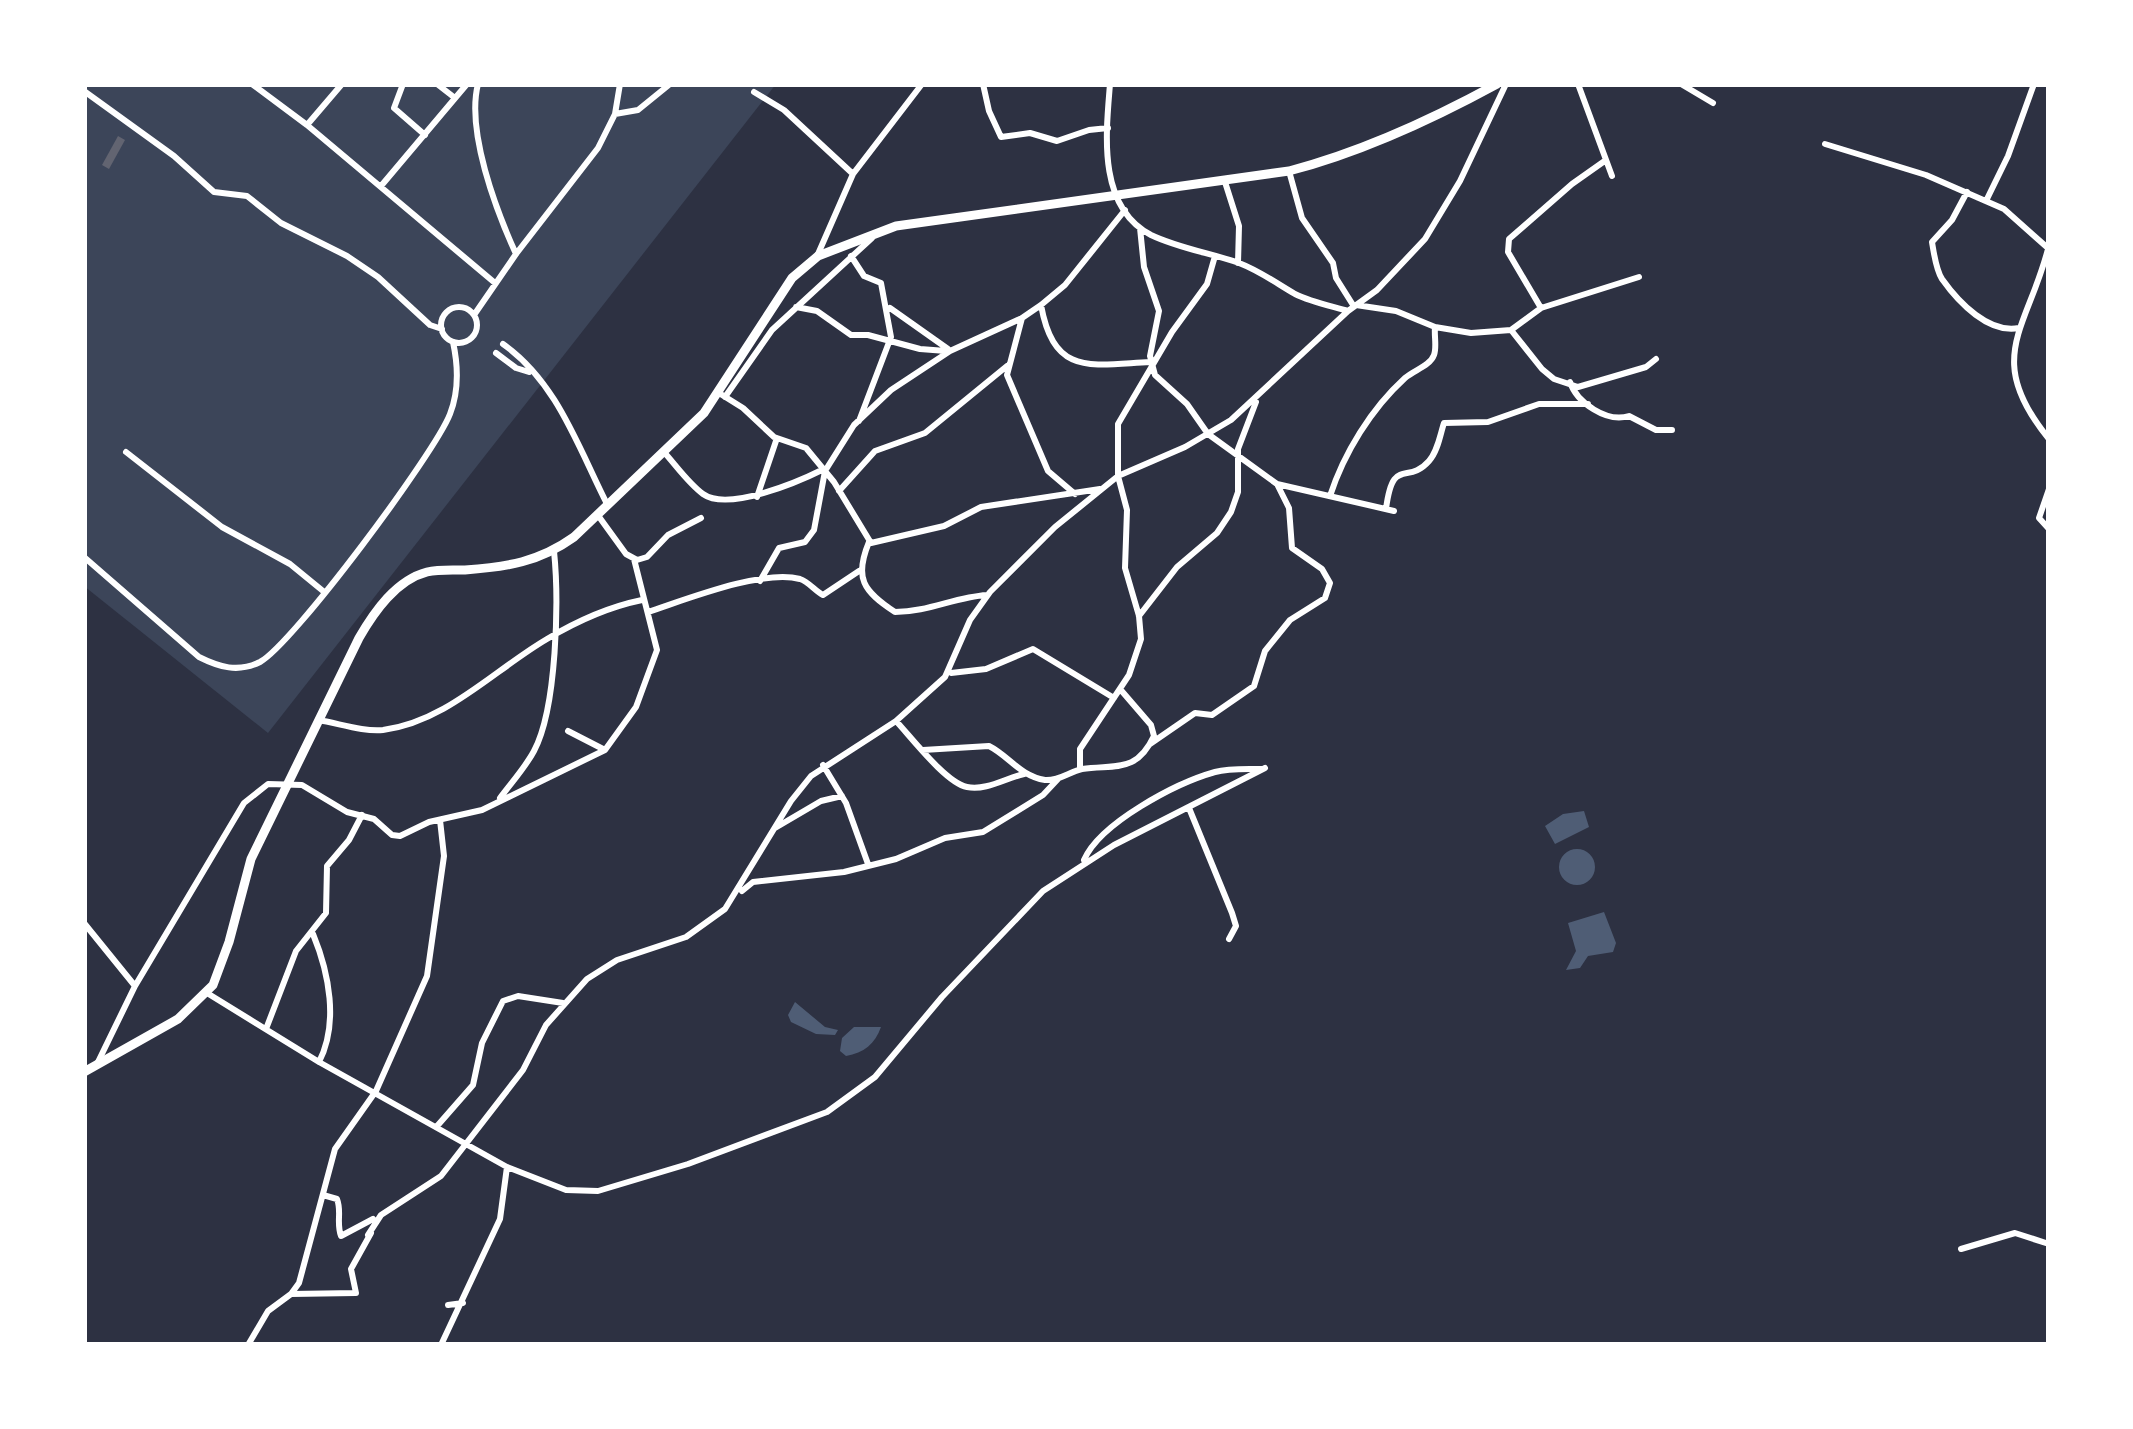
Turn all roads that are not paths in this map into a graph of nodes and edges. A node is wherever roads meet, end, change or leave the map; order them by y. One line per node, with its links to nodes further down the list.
1 (252, 84): 23 (street)
2 (342, 84): 23 (street)
3 (403, 84): 25 (street)
4 (437, 84): 20 (street)
5 (467, 84): 20 (street)
6 (478, 84): 40 (street)
7 (620, 84): 22 (street)
8 (670, 84): 22 (street)
9 (922, 84): 29 (street)
10 (983, 84): 24 (street)
11 (1110, 84): 24 (street)
12 (1497, 84): 28 (main road)
13 (1507, 84): 50 (street)
14 (1578, 84): 27 (street)
15 (1681, 84): 21 (street)
16 (2020, 84): 17 (street)
17 (2031, 87): 35 (street)
18 (84, 92): 56 (street)
19 (754, 92): 29 (street)
20 (454, 98): 25 (street)
21 (1713, 103)
22 (615, 114): 40 (street)
23 (308, 125): 32 (street)
24 (1108, 128): 34 (street)
25 (425, 134): 32 (street)
26 (1825, 144): 33 (street)
27 (1606, 160): 30 (street); 51 (street)
28 (1289, 171): 31 (main road); 50 (street)
29 (853, 174): 41 (street)
30 (1612, 176)
31 (1225, 182): 34 (main road); 44 (street)
32 (381, 186): 46 (street)
33 (1967, 192): 35 (street); 55 (street)
34 (1114, 195): 36 (street); 38 (main road)
35 (1986, 201): 39 (street)
36 (1125, 210): 37 (street); 48 (street)
37 (1140, 228): 43 (street); 65 (street)
38 (879, 231): 41 (main road); 42 (street)
39 (2049, 249): 55 (street)
40 (516, 254): 46 (street)
41 (818, 256): 69 (main road)
42 (850, 256): 47 (street); 49 (street)
43 (1215, 256): 44 (street); 65 (street)
44 (1238, 262): 50 (street)
45 (1640, 278): 51 (street)
46 (495, 283): 52 (street)
47 (887, 305): 59 (street); 62 (street)
48 (1041, 305): 53 (street); 65 (street)
49 (794, 307): 59 (street); 69 (street)
50 (1350, 308): 54 (street); 70 (street)
51 (1541, 308): 58 (street)
52 (475, 317): 56 (street); 57 (street); 60 (street)
53 (1022, 318): 62 (street); 66 (street)
54 (1435, 327): 58 (street); 87 (street)
55 (2018, 328): 76 (street)
56 (442, 329): 60 (street)
57 (485, 330)
58 (1511, 330): 68 (street)
59 (890, 341): 62 (street); 72 (street)
60 (453, 342): 99 (street)
61 (503, 344): 67 (street)
62 (950, 351): 72 (street)
63 (496, 353): 67 (street)
64 (1656, 359): 68 (street)
65 (1150, 364): 74 (street); 81 (street)
66 (1006, 366): 85 (street); 86 (street)
67 (530, 372): 89 (street)
68 (1570, 382): 71 (street)
69 (722, 395): 75 (street); 77 (main road)
70 (1257, 398): 74 (street); 79 (street)
71 (1588, 404): 73 (street); 87 (street)
72 (859, 421): 80 (street)
73 (1672, 430)
74 (1208, 434): 79 (street); 81 (street)
75 (777, 438): 80 (street); 88 (street)
76 (2049, 439)
77 (663, 451): 88 (street); 89 (main road)
78 (126, 452): 99 (street)
79 (1238, 456): 82 (street); 103 (street)
80 (825, 470): 85 (street); 88 (street); 98 (street)
81 (1118, 476): 83 (street); 103 (street)
82 (1277, 484): 87 (street); 111 (street)
83 (1101, 489): 86 (street); 100 (street)
84 (2049, 489): 92 (street)
85 (839, 491): 93 (street)
86 (1075, 494): 93 (street)
87 (1330, 496)
88 (758, 497)
89 (607, 504): 90 (main road)
90 (597, 514): 94 (main road); 96 (street)
91 (701, 518): 96 (street)
92 (2049, 529)
93 (869, 542): 97 (street)
94 (554, 551): 104 (street); 108 (main road)
95 (84, 557): 99 (street)
96 (634, 559): 101 (street)
97 (859, 571): 98 (street); 100 (street)
98 (760, 581): 102 (street)
99 (323, 591)
100 (987, 596): 105 (street)
101 (642, 600): 102 (street); 104 (street)
102 (648, 612): 112 (street)
103 (1139, 616): 106 (street)
104 (554, 634): 108 (street); 120 (street)
105 (945, 677): 107 (street); 109 (street)
106 (1120, 689): 107 (street); 111 (street)
107 (1114, 698): 115 (street)
108 (318, 720): 118 (main road)
109 (896, 721): 113 (street); 114 (street)
110 (568, 730): 112 (street)
111 (1150, 744): 115 (street)
112 (605, 750): 120 (street)
113 (923, 750): 116 (street); 116 (street)
114 (823, 765): 119 (street); 124 (street)
115 (1080, 770): 117 (street)
116 (1028, 774): 117 (street)
117 (1058, 779): 125 (street)
118 (287, 782): 122 (street); 131 (street); 132 (main road)
119 (842, 796): 124 (street); 125 (street)
120 (498, 802): 123 (street)
121 (1189, 808): 126 (street); 126 (street); 130 (street)
122 (362, 815): 123 (street); 129 (street)
123 (440, 820): 138 (street)
124 (775, 828): 127 (street)
125 (868, 864): 127 (street)
126 (1082, 864): 141 (street)
127 (735, 898): 133 (street)
128 (84, 923): 131 (street)
129 (313, 934): 134 (street); 136 (street)
130 (1229, 939)
131 (135, 986): 135 (street)
132 (207, 993): 134 (street); 135 (main road)
133 (563, 1003): 139 (street); 140 (street)
134 (266, 1030): 136 (street)
135 (98, 1062): 137 (main road)
136 (319, 1062): 138 (street)
137 (84, 1072)
138 (376, 1091): 139 (street); 142 (street)
139 (437, 1126): 140 (street)
140 (466, 1142): 141 (street); 143 (street)
141 (507, 1167): 148 (street)
142 (322, 1194): 143 (street); 147 (street)
143 (381, 1214): 144 (street); 147 (street)
144 (368, 1235)
145 (2049, 1244): 146 (street)
146 (1961, 1249)
147 (291, 1294): 150 (street)
148 (463, 1303): 149 (street); 151 (street)
149 (448, 1305)
150 (248, 1345)
151 (441, 1345)

